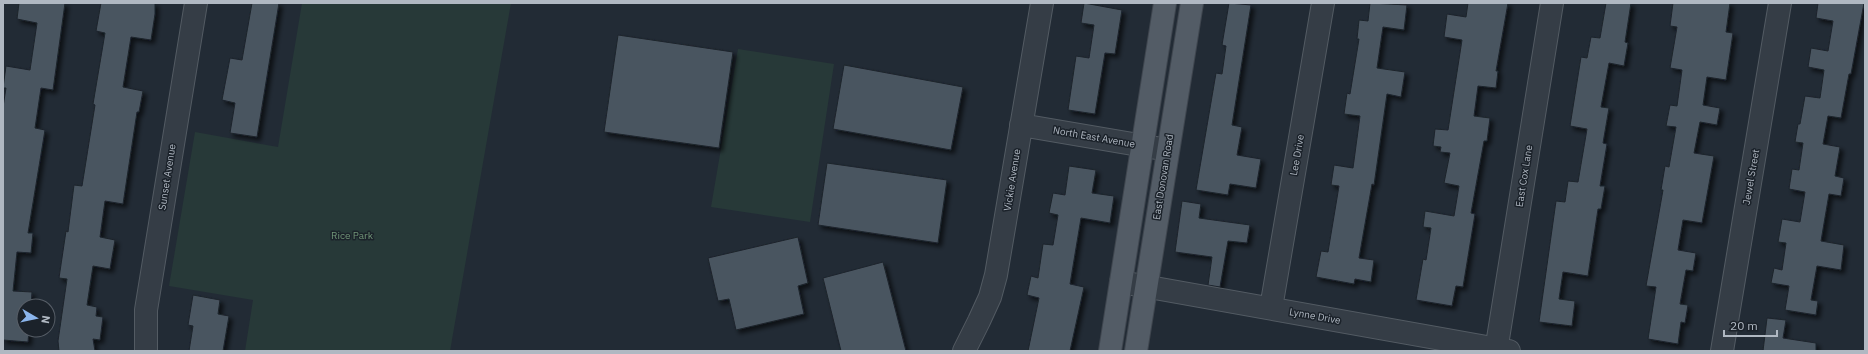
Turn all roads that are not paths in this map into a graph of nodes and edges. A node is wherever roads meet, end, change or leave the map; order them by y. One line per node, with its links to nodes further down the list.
1 (196, 3): 15 (street, Sunset Avenue)
2 (1042, 3): 8 (street, Vickie Avenue)
3 (1165, 3): 9 (main road)
4 (1192, 3): 10 (main road, East Donovan Road)
5 (1323, 3): 13 (street, Lee Drive)
6 (1552, 3): 14 (street, East Cox Lane)
7 (1780, 3): 19 (street, Jewel Street)
8 (1021, 125): 9 (street, North East Avenue); 16 (street, Vickie Avenue)
9 (1142, 145): 10 (street, North East Avenue); 11 (main road)
10 (1168, 150): 12 (main road, East Donovan Road)
11 (1121, 282): 12 (street, Lynne Drive); 17 (main road)
12 (1146, 286): 13 (street, Lynne Drive); 18 (main road, East Donovan Road)
13 (1271, 308): 14 (street, Lynne Drive)
14 (1499, 350)
15 (146, 351)
16 (964, 351)
17 (1110, 351)
18 (1136, 351)
19 (1722, 351)

